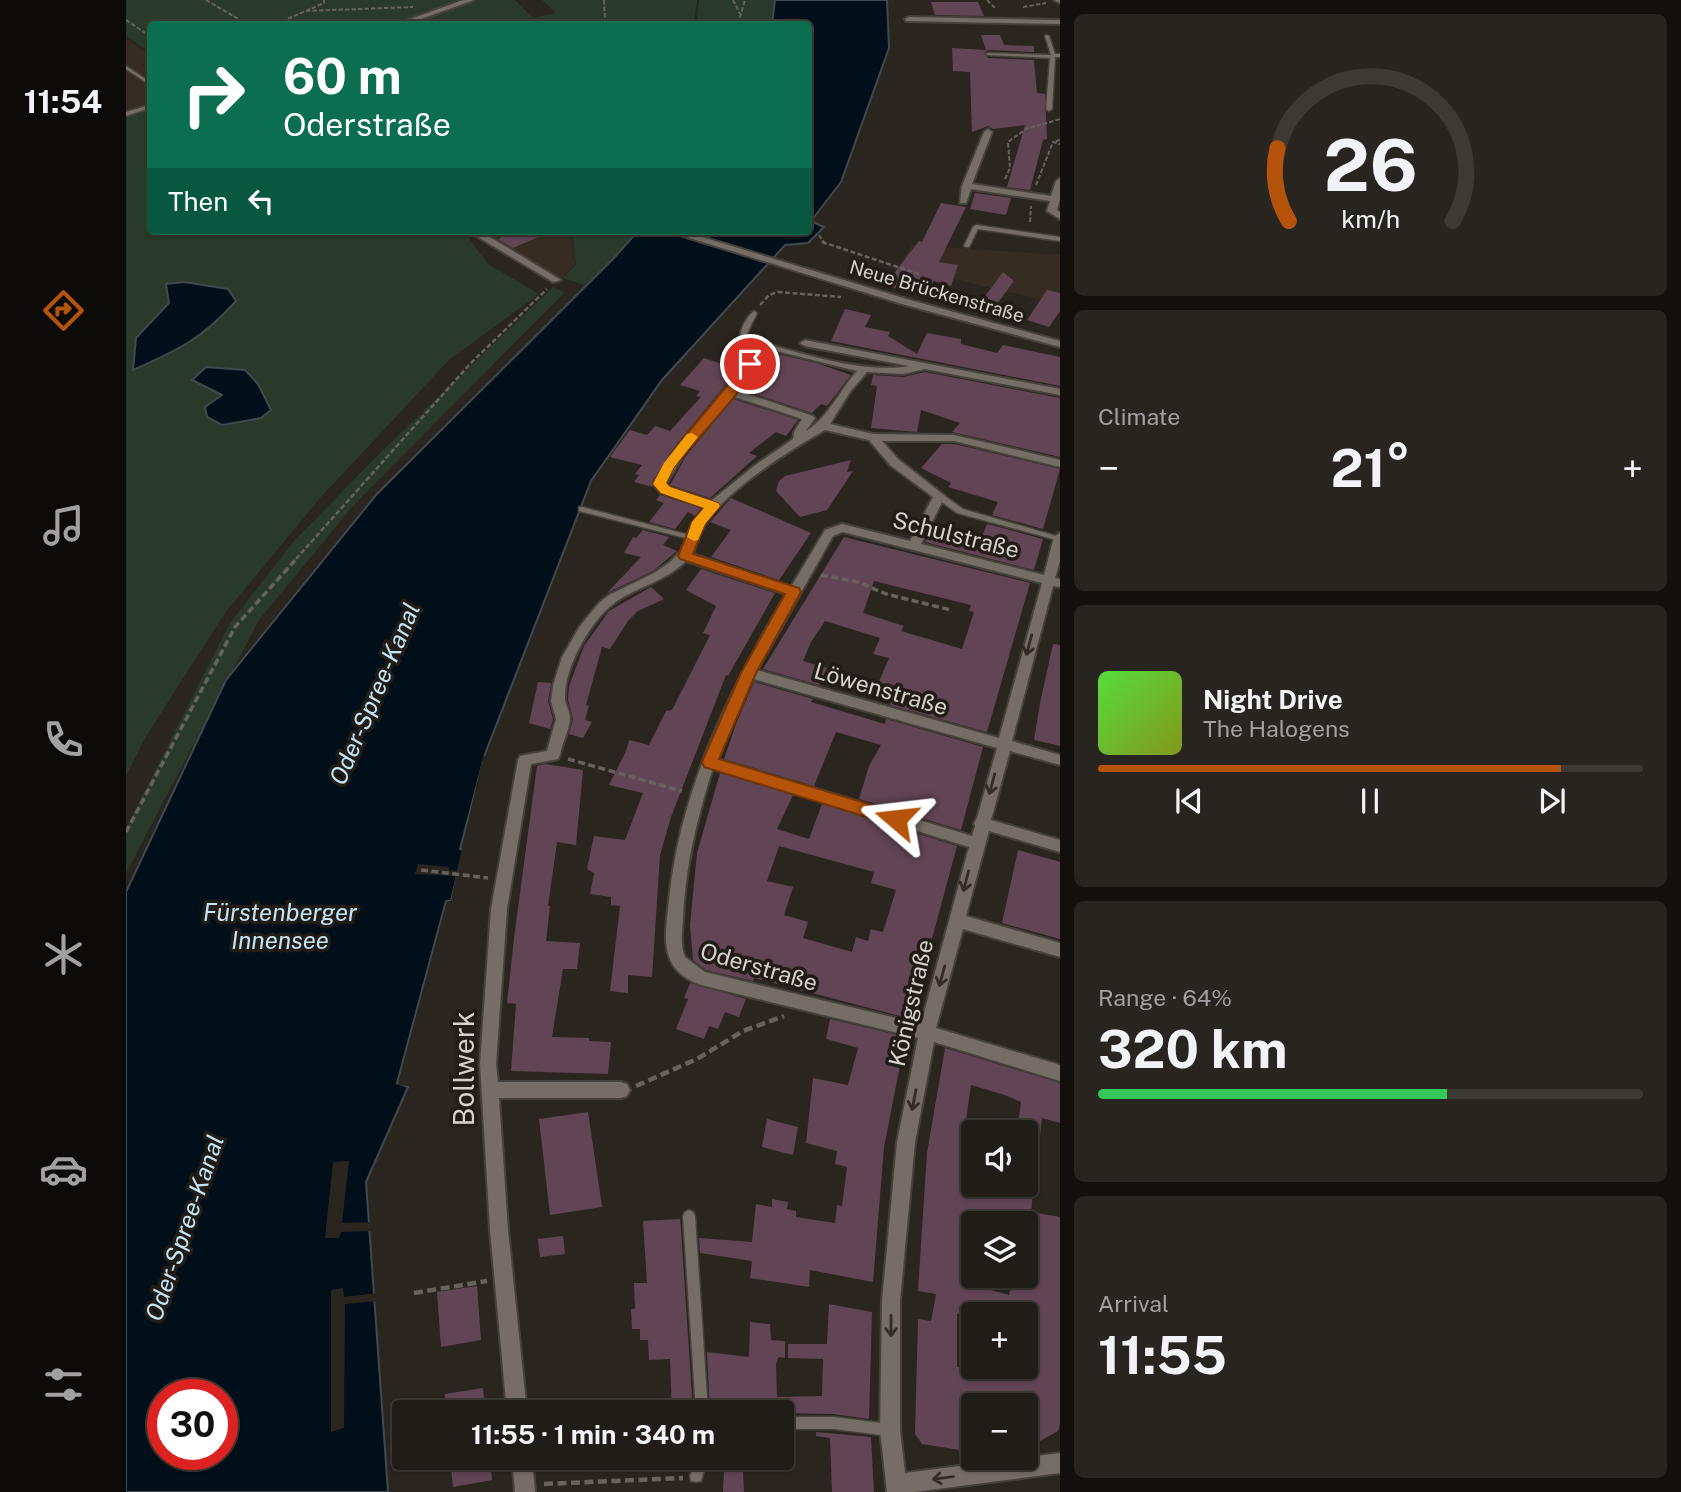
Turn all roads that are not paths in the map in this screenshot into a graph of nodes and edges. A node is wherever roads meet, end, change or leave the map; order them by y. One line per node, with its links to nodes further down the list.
1 (470, 0): 3 (street)
2 (909, 19): 4 (street)
3 (410, 21)
4 (1060, 22)
5 (1047, 36): 7 (lane)
6 (988, 54): 7 (lane)
7 (1053, 56): 8 (lane); 12 (lane)
8 (1060, 56)
9 (126, 67): 10 (lane)
10 (147, 82)
11 (147, 108): 13 (lane)
12 (1049, 109)
13 (126, 114)
14 (988, 131): 16 (street)
15 (1060, 181): 17 (street)
16 (967, 186): 17 (street); 18 (street)
17 (1054, 199): 19 (street)
18 (962, 201)
19 (1060, 216)
20 (480, 235): 24 (street)
21 (685, 235): 28 (street, Neue Brückenstraße)
22 (1060, 239): 23 (lane)
23 (967, 246)
24 (555, 281)
25 (754, 313): 26 (lane)
26 (742, 340): 30 (street); 31 (street)
27 (805, 343): 29 (street)
28 (1060, 344)
29 (922, 367): 30 (street); 32 (street)
30 (866, 368): 33 (street)
31 (731, 392): 35 (street); 38 (street)
32 (1060, 392)
33 (823, 426): 34 (street); 35 (street)
34 (873, 437): 36 (street); 37 (street)
35 (799, 440): 38 (street)
36 (1060, 464)
37 (939, 496): 42 (lane); 43 (street)
38 (713, 506): 41 (street)
39 (582, 509): 41 (lane)
40 (842, 528): 43 (street, Schulstraße); 46 (street, Oderstraße)
41 (693, 538): 44 (street)
42 (1059, 538): 45 (street, Königstraße)
43 (914, 545): 45 (street, Schulstraße)
44 (685, 556): 46 (street); 58 (street, Bollwerk)
45 (1054, 581): 48 (street, Königstraße, one-way to 48)
46 (793, 592): 47 (street, Oderstraße)
47 (749, 673): 48 (street, Löwenstraße); 50 (street, Oderstraße)
48 (1002, 745): 49 (street, Löwenstraße); 51 (street, Königstraße, one-way to 51)
49 (1060, 760)
50 (710, 762): 52 (street); 56 (street, Oderstraße)
51 (981, 823): 52 (street, Königstraße); 53 (street)
52 (976, 843): 54 (street, Königstraße, one-way to 54)
53 (1060, 846)
54 (956, 920): 55 (street); 56 (street, Königstraße, one-way to 56)
55 (1060, 950)
56 (927, 1033): 57 (street, Oderstraße); 64 (street, Königstraße, one-way to 64)
57 (1060, 1073)
58 (488, 1090): 59 (street); 61 (street, Bollwerk)
59 (621, 1090)
60 (689, 1216): 62 (lane)
61 (516, 1400)
62 (701, 1400)
63 (794, 1423): 64 (lane)
64 (890, 1430): 69 (street, Königstraße)
65 (1060, 1463): 69 (street, one-way to 69)
66 (523, 1470): 70 (street)
67 (698, 1470): 68 (lane)
68 (696, 1476)
69 (896, 1488)
70 (525, 1492)

